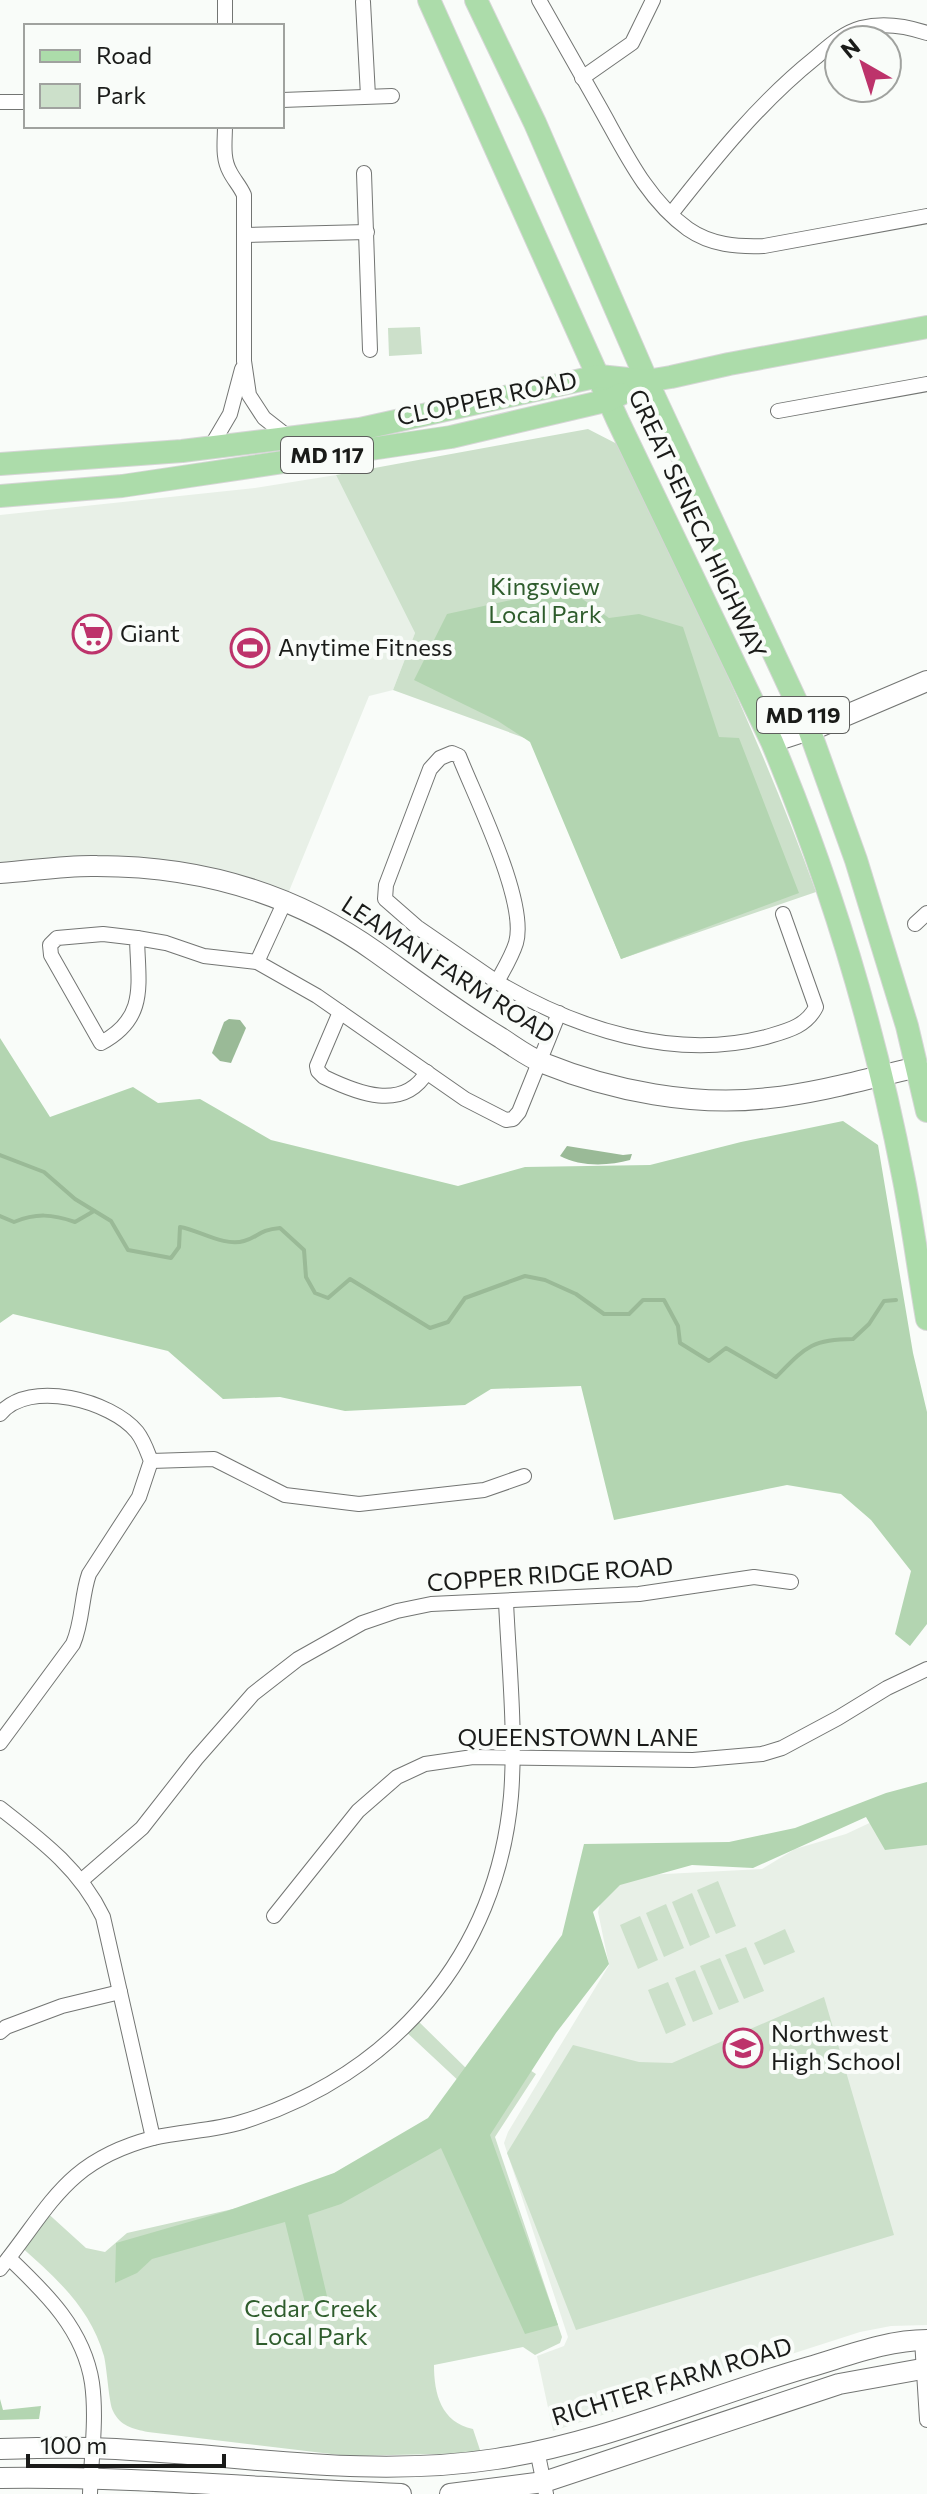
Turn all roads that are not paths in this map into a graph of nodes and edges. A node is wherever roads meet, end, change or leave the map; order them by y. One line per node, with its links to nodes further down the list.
1 (225, 0): 7 (street)
2 (429, 0): 24 (main road, GREAT SENECA HIGHWAY / MD 119)
3 (476, 0): 25 (main road, GREAT SENECA HIGHWAY / MD 119)
4 (539, 0): 9 (street)
5 (653, 0): 9 (street)
6 (363, 2): 10 (street)
7 (225, 24)
8 (927, 33): 17 (street)
9 (582, 78): 17 (street)
10 (368, 96): 11 (street); 12 (street)
11 (392, 96)
12 (284, 100)
13 (0, 102): 14 (street)
14 (24, 102)
15 (225, 128): 20 (street)
16 (364, 173): 19 (street)
17 (671, 214): 18 (street)
18 (927, 216)
19 (367, 232): 20 (street); 22 (street)
20 (244, 235): 23 (street)
21 (927, 327): 25 (main road, CLOPPER ROAD / MD 117)
22 (370, 350)
23 (244, 361): 29 (street); 30 (street)
24 (599, 376): 25 (main road, CLOPPER ROAD / MD 117); 27 (main road, GREAT SENECA HIGHWAY / MD 119); 29 (main road, CLOPPER ROAD / MD 117)
25 (647, 381): 27 (main road, CLOPPER ROAD / MD 117); 34 (main road, GREAT SENECA HIGHWAY / MD 119)
26 (927, 384): 28 (street)
27 (609, 400): 32 (main road, CLOPPER ROAD / MD 117); 35 (main road, GREAT SENECA HIGHWAY / MD 119)
28 (778, 411)
29 (287, 436): 30 (main road, CLOPPER ROAD / MD 117)
30 (210, 448): 31 (main road, CLOPPER ROAD / MD 117)
31 (0, 464)
32 (0, 496)
33 (927, 681): 34 (main road)
34 (809, 729): 35 (main road); 47 (main road, GREAT SENECA HIGHWAY / MD 119)
35 (772, 742): 49 (main road, GREAT SENECA HIGHWAY / MD 119)
36 (0, 873): 37 (main road, LEAMAN FARM ROAD)
37 (285, 901): 42 (street); 46 (main road, LEAMAN FARM ROAD)
38 (927, 913): 40 (street)
39 (783, 914): 45 (street)
40 (915, 924)
41 (137, 938): 41 (street); 42 (street)
42 (257, 962): 44 (street)
43 (497, 982): 43 (street); 45 (street)
44 (340, 1012): 48 (street); 48 (street)
45 (559, 1013): 46 (street)
46 (540, 1062): 48 (street); 49 (main road, LEAMAN FARM ROAD)
47 (918, 1067): 49 (main road, LEAMAN FARM ROAD); 50 (main road, GREAT SENECA HIGHWAY / MD 119)
48 (427, 1072)
49 (880, 1075): 51 (main road, GREAT SENECA HIGHWAY / MD 119)
50 (927, 1111)
51 (927, 1319)
52 (0, 1414): 53 (street)
53 (151, 1461): 54 (street); 58 (street)
54 (524, 1476)
55 (791, 1582): 56 (street, COPPER RIDGE ROAD)
56 (506, 1602): 59 (street); 61 (street, COPPER RIDGE ROAD)
57 (927, 1669): 59 (street, QUEENSTOWN LANE)
58 (0, 1743)
59 (512, 1757): 62 (street, QUEENSTOWN LANE); 65 (street)
60 (0, 1808): 61 (street)
61 (82, 1880): 63 (street)
62 (274, 1916)
63 (120, 1992): 64 (street); 65 (street)
64 (0, 2032)
65 (153, 2138): 66 (street)
66 (4, 2263): 70 (street)
67 (925, 2340): 68 (street); 72 (main road, RICHTER FARM ROAD)
68 (925, 2368): 69 (street); 75 (main road)
69 (927, 2420)
70 (91, 2448): 71 (main road, RICHTER FARM ROAD); 72 (main road, RICHTER FARM ROAD); 74 (street)
71 (0, 2449)
72 (537, 2450): 75 (street)
73 (0, 2478): 74 (main road)
74 (90, 2485): 76 (main road)
75 (545, 2488): 77 (main road)
76 (401, 2494)
77 (450, 2494)

